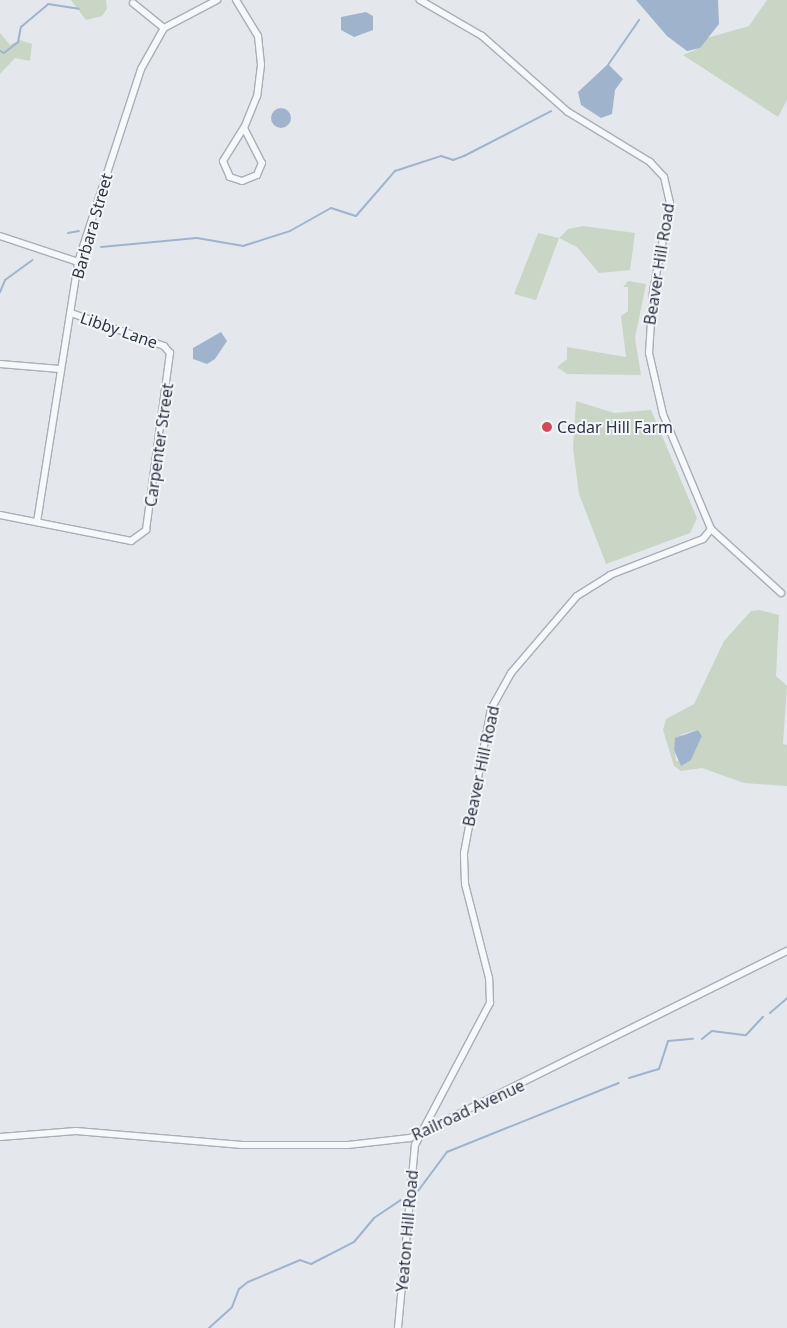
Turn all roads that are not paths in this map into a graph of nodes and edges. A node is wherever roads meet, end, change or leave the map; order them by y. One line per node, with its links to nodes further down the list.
1 (217, 0): 5 (street)
2 (236, 0): 6 (street)
3 (420, 0): 15 (street, Beaver Hill Road)
4 (133, 3): 5 (street)
5 (164, 28): 8 (street, Barbara Street)
6 (244, 128): 6 (street)
7 (0, 236): 8 (street)
8 (78, 262): 9 (street, Barbara Street)
9 (71, 313): 10 (street, Libby Lane); 12 (street, Barbara Street)
10 (167, 349): 14 (street, Carpenter Street)
11 (0, 364): 12 (street)
12 (60, 369): 14 (street, Barbara Street)
13 (0, 515): 14 (street)
14 (37, 522)
15 (711, 529): 16 (street); 18 (street, Beaver Hill Road)
16 (781, 593)
17 (787, 951): 18 (street, Railroad Avenue)
18 (419, 1135): 19 (street, Railroad Avenue); 20 (street, Yeaton Hill Road)
19 (0, 1138)
20 (398, 1328)

